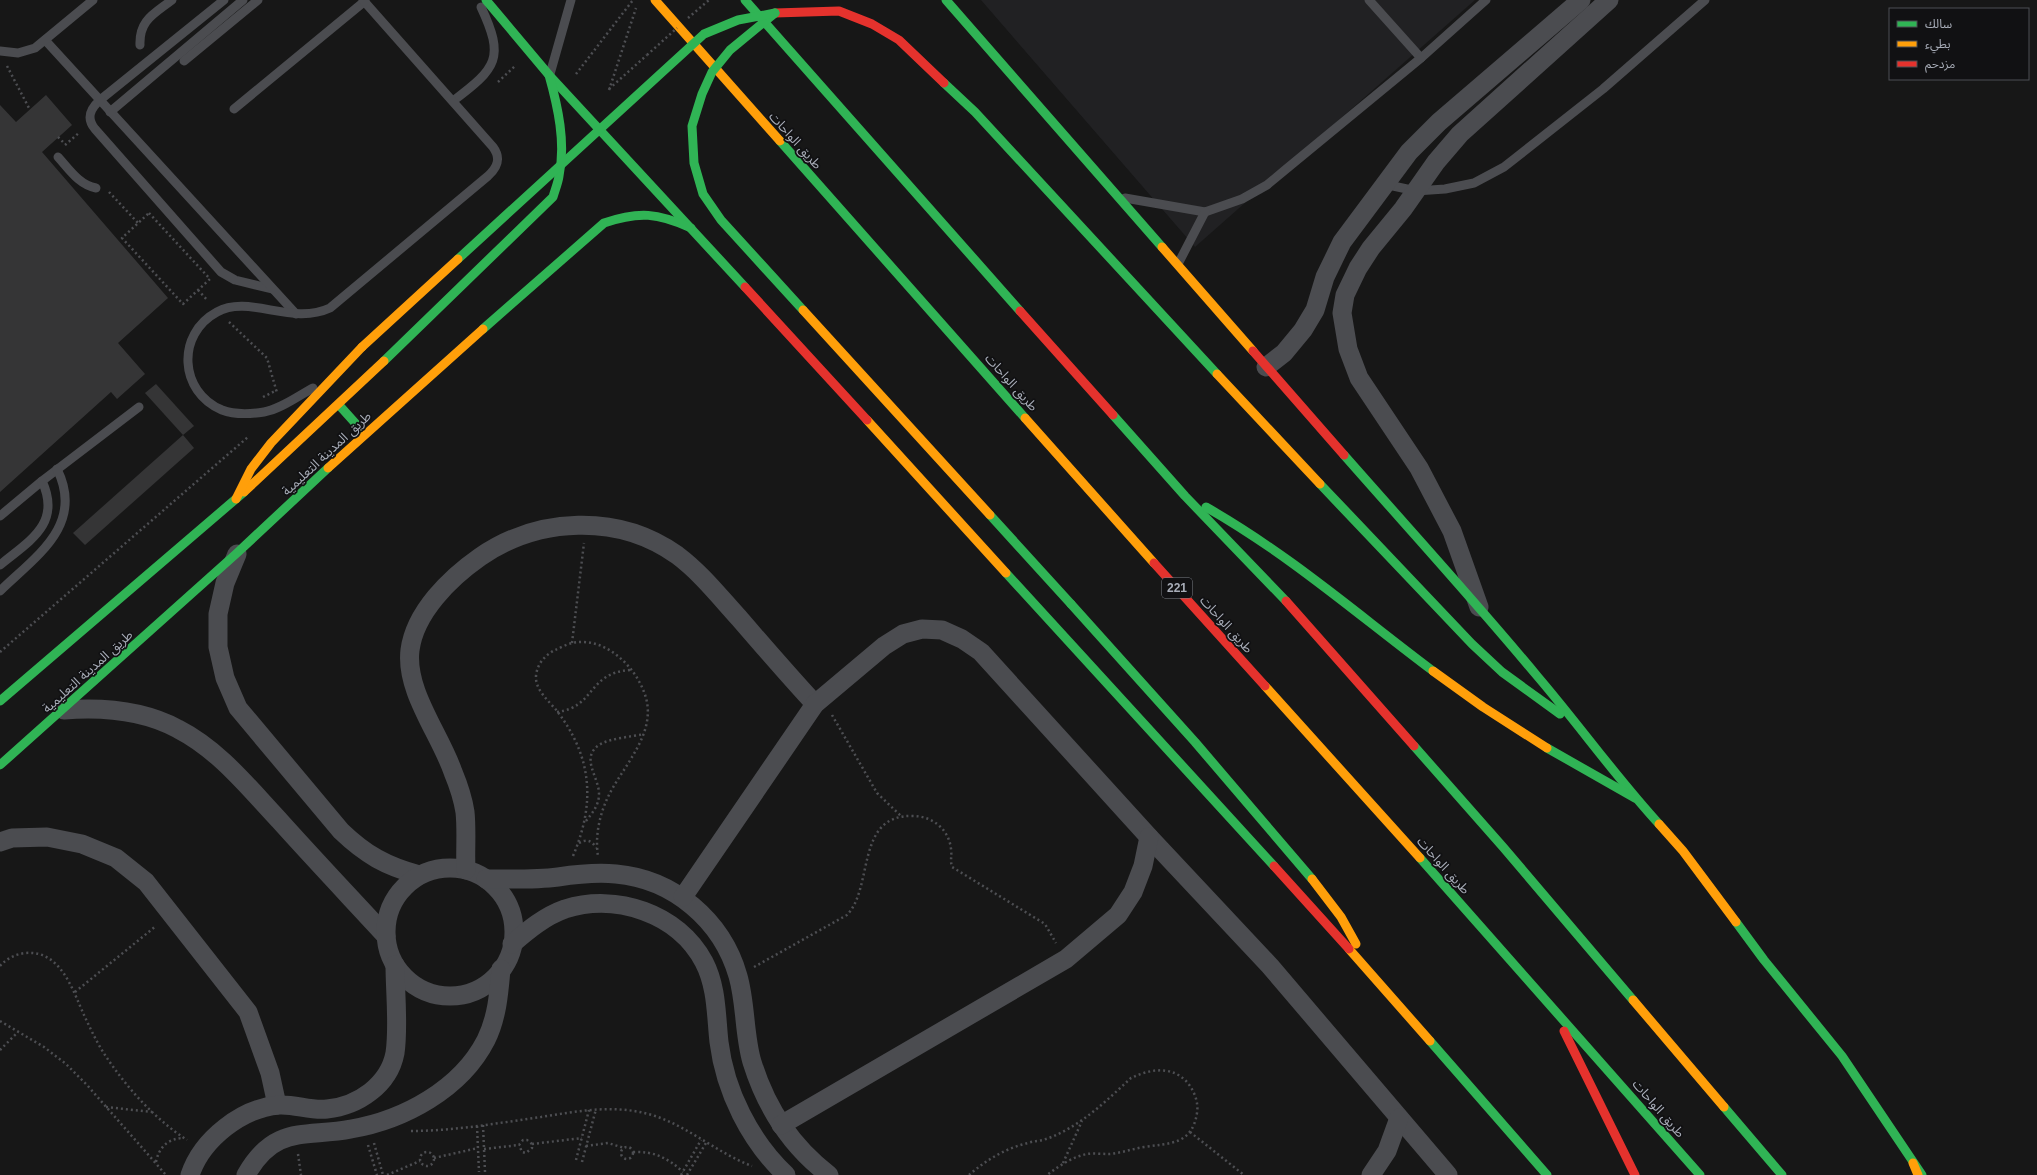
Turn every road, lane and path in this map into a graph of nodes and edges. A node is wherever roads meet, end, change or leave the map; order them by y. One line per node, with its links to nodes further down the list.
1 (93, 0): 23 (lane)
2 (172, 0): 24 (lane)
3 (224, 0): 32 (lane)
4 (243, 0): 36 (lane)
5 (258, 0): 28 (lane)
6 (478, 0): 33 (lane)
7 (486, 0): 30 (main road)
8 (571, 0): 30 (lane)
9 (633, 0): 31 (path)
10 (655, 0): 104 (main road, طريق الواحات / 221)
11 (745, 0): 62 (main road)
12 (946, 0): 43 (main road)
13 (1369, 0): 27 (lane)
14 (1486, 0): 27 (lane)
15 (1581, 0): 21 (street)
16 (1609, 0): 22 (street)
17 (1705, 0): 42 (lane)
18 (364, 1): 33 (lane); 34 (lane)
19 (636, 8): 26 (path)
20 (775, 13): 52 (main road, bridge); 77 (main road); 97 (main road, bridge)
21 (1562, 17): 22 (street); 40 (street)
22 (1574, 32): 42 (street)
23 (45, 40): 25 (lane); 32 (lane)
24 (140, 45)
25 (0, 51)
26 (648, 55)
27 (1421, 58): 44 (lane)
28 (184, 61)
29 (7, 65): 35 (path)
30 (549, 75): 31 (main road); 55 (main road, طريق المدينة التعليمية)
31 (563, 90): 45 (main road)
32 (100, 100): 36 (lane); 37 (lane)
33 (453, 101): 50 (lane)
34 (234, 109)
35 (30, 110)
36 (110, 112): 47 (lane)
37 (90, 122): 38 (path); 47 (lane)
38 (65, 145)
39 (58, 157): 41 (lane)
40 (1384, 184): 42 (lane); 51 (street)
41 (96, 188)
42 (1416, 191): 69 (street)
43 (1117, 197): 44 (lane); 46 (main road)
44 (1205, 212): 46 (lane)
45 (691, 228): 58 (main road, طريق المدينة التعليمية); 97 (main road)
46 (1178, 264): 51 (main road)
47 (272, 289): 50 (lane)
48 (198, 290): 48 (path); 49 (path)
49 (218, 311): 50 (lane); 53 (path); 56 (lane)
50 (296, 314)
51 (1266, 367): 69 (main road)
52 (331, 378): 56 (lane); 63 (main road)
53 (276, 390): 54 (path); 56 (path)
54 (258, 399)
55 (338, 405): 58 (main road); 63 (main road, طريق المدينة التعليمية)
56 (279, 406)
57 (139, 407): 60 (lane)
58 (365, 434): 66 (main road, طريق المدينة التعليمية)
59 (250, 435): 71 (path)
60 (57, 469): 61 (lane); 68 (lane)
61 (42, 481): 64 (lane); 67 (lane)
62 (1185, 496): 80 (main road); 159 (main road)
63 (236, 499): 73 (main road, طريق المدينة التعليمية)
64 (0, 516)
65 (586, 525): 70 (path); 74 (street); 87 (street)
66 (237, 553): 75 (main road, طريق المدينة التعليمية); 90 (street)
67 (0, 566)
68 (0, 590)
69 (1480, 610): 77 (main road)
70 (572, 643): 72 (path); 76 (path)
71 (0, 652)
72 (631, 670): 76 (path); 78 (path)
73 (0, 700)
74 (818, 701): 81 (path); 83 (street); 92 (street)
75 (64, 710): 79 (main road, طريق المدينة التعليمية); 94 (street)
76 (557, 712): 82 (path)
77 (1580, 726): 80 (main road)
78 (645, 734): 82 (path); 86 (path)
79 (0, 765)
80 (1635, 798): 138 (main road)
81 (901, 816): 96 (path); 101 (path)
82 (586, 822): 85 (path)
83 (1149, 837): 96 (street); 113 (street)
84 (0, 842): 93 (street)
85 (579, 844): 86 (path); 89 (path)
86 (597, 849): 88 (path)
87 (466, 870): 90 (street); 91 (street)
88 (602, 874): 89 (street); 92 (street)
89 (565, 875): 91 (street)
90 (419, 876): 94 (street)
91 (486, 879): 95 (street)
92 (683, 897): 101 (street)
93 (170, 914): 103 (path); 108 (street)
94 (386, 936): 98 (street)
95 (512, 944): 100 (street); 102 (street)
96 (1066, 959): 116 (street)
97 (1363, 964): 156 (main road)
98 (395, 965): 100 (street); 108 (street)
99 (0, 966): 103 (path)
100 (501, 969): 115 (street)
101 (738, 976): 102 (street); 116 (street)
102 (712, 984): 141 (street)
103 (75, 992): 112 (path)
104 (1551, 1005): 157 (main road); 158 (main road, طريق الواحات / 221)
105 (0, 1022): 106 (path)
106 (18, 1032): 107 (path); 109 (path)
107 (0, 1050)
108 (277, 1106): 130 (street)
109 (105, 1107): 112 (path); 135 (path)
110 (596, 1109): 111 (path); 122 (path); 126 (path)
111 (589, 1110): 118 (path); 121 (path)
112 (153, 1112): 120 (path)
113 (1399, 1118): 154 (street); 155 (street)
114 (1082, 1121): 119 (path); 137 (path); 151 (path)
115 (371, 1124): 117 (path); 145 (street); 146 (path); 147 (path)
116 (781, 1125): 150 (street)
117 (477, 1126): 118 (path); 127 (path)
118 (483, 1126): 129 (path)
119 (1190, 1132): 137 (path); 153 (path)
120 (183, 1138): 130 (path); 135 (path)
121 (582, 1138): 124 (path); 133 (path)
122 (701, 1140): 123 (path); 142 (path)
123 (706, 1142): 141 (path); 149 (path)
124 (532, 1144): 125 (path); 125 (path)
125 (519, 1145): 129 (path)
126 (586, 1146): 128 (path); 136 (path)
127 (478, 1148): 132 (path); 139 (path)
128 (624, 1148): 131 (path); 131 (path)
129 (484, 1149): 140 (path)
130 (203, 1151): 144 (street)
131 (633, 1152): 142 (path)
132 (434, 1158): 134 (path); 134 (path)
133 (576, 1160)
134 (420, 1161): 148 (path)
135 (156, 1162): 143 (path)
136 (582, 1162)
137 (1063, 1163): 152 (path)
138 (1913, 1163): 160 (main road); 161 (main road)
139 (479, 1172)
140 (485, 1172)
141 (784, 1173)
142 (682, 1174)
143 (166, 1175)
144 (190, 1175)
145 (246, 1175)
146 (376, 1175)
147 (383, 1175)
148 (387, 1175)
149 (687, 1175)
150 (829, 1175)
151 (969, 1175)
152 (1047, 1175)
153 (1244, 1175)
154 (1371, 1175)
155 (1448, 1175)
156 (1547, 1175)
157 (1635, 1175)
158 (1700, 1175)
159 (1782, 1175)
160 (1918, 1175)
161 (1922, 1175)

